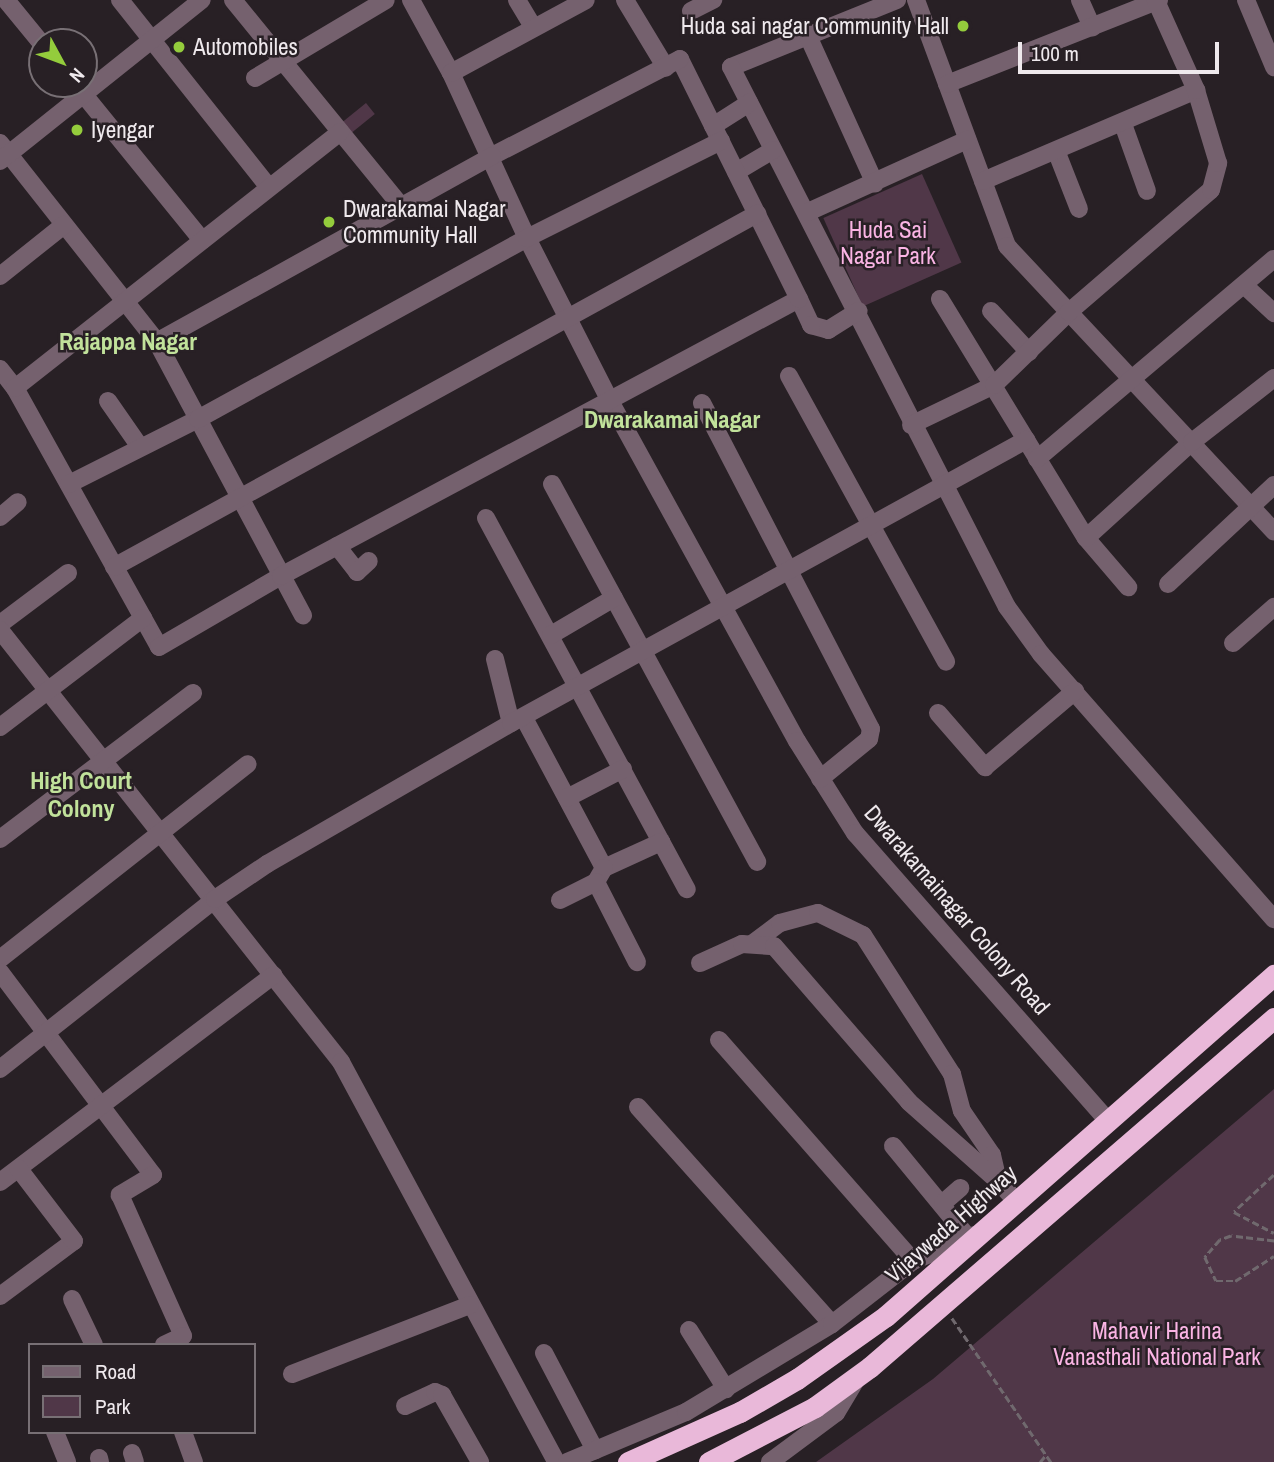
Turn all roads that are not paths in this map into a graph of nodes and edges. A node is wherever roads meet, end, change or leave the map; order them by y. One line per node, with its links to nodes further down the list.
1 (6, 0): 19 (street)
2 (120, 0): 21 (street)
3 (202, 0): 21 (street)
4 (233, 0): 23 (street)
5 (386, 0): 23 (street)
6 (411, 0): 25 (street, Dwarakamainagar Colony Road)
7 (517, 0): 17 (street)
8 (586, 0): 17 (street)
9 (625, 0): 24 (street)
10 (713, 0): 16 (street)
11 (897, 0): 20 (street)
12 (916, 0): 28 (street)
13 (1080, 0): 18 (street)
14 (1246, 0): 22 (street)
15 (1157, 1): 18 (street); 29 (street)
16 (691, 11)
17 (533, 27): 25 (street)
18 (1092, 27): 28 (street)
19 (29, 28)
20 (808, 36): 32 (street); 43 (street)
21 (150, 39): 26 (street); 44 (street)
22 (1272, 58)
23 (281, 60): 27 (street); 34 (street)
24 (666, 68): 35 (street); 40 (street)
25 (451, 73): 40 (street, Dwarakamainagar Colony Road)
26 (98, 74)
27 (255, 78)
28 (947, 84): 36 (street)
29 (1196, 90): 33 (street); 61 (street)
30 (66, 98): 38 (street)
31 (86, 98): 52 (street)
32 (749, 103): 35 (street); 37 (street)
33 (1123, 124): 39 (street); 45 (street)
34 (340, 132): 44 (street); 46 (street)
35 (717, 134): 41 (street); 51 (street)
36 (967, 140): 42 (street); 43 (street)
37 (773, 150): 41 (street); 48 (street)
38 (3, 153): 50 (street)
39 (1057, 153): 42 (street); 47 (street)
40 (492, 156): 46 (street); 51 (street, Dwarakamainagar Colony Road)
41 (736, 172): 49 (street)
42 (983, 181): 61 (street)
43 (875, 184): 48 (street)
44 (269, 187): 52 (street)
45 (1147, 191)
46 (401, 206): 64 (street)
47 (1079, 209)
48 (808, 212): 59 (street)
49 (757, 214): 56 (street); 63 (street)
50 (64, 225): 54 (street); 58 (street)
51 (527, 238): 63 (street, Dwarakamainagar Colony Road); 75 (street)
52 (202, 240): 58 (street)
53 (1274, 259): 55 (street)
54 (0, 276)
55 (1245, 286): 62 (street); 69 (street)
56 (799, 299): 59 (street); 73 (street)
57 (940, 299): 70 (street)
58 (124, 302): 64 (street); 71 (street)
59 (858, 311): 76 (street)
60 (991, 311): 65 (street)
61 (1069, 312): 65 (street); 69 (street)
62 (1274, 313)
63 (569, 321): 73 (street, Dwarakamainagar Colony Road); 85 (street)
64 (157, 342): 75 (street)
65 (1029, 352): 70 (street)
66 (0, 369): 71 (street)
67 (789, 376): 90 (street)
68 (1274, 378): 78 (street)
69 (1135, 380): 78 (street); 80 (street)
70 (994, 385): 76 (street); 77 (street)
71 (15, 388): 81 (street)
72 (108, 401): 79 (street)
73 (610, 401): 93 (street); 103 (street, Dwarakamainagar Colony Road)
74 (702, 403): 96 (street)
75 (198, 419): 79 (street); 85 (street)
76 (911, 425): 84 (street)
77 (1026, 440): 80 (street); 84 (street)
78 (1192, 442): 87 (street); 92 (street)
79 (141, 447): 81 (street)
80 (1037, 459): 92 (street)
81 (69, 484): 95 (street)
82 (552, 484): 101 (street)
83 (1274, 485): 87 (street)
84 (943, 486): 90 (street); 115 (street)
85 (238, 499): 95 (street); 98 (street)
86 (18, 502): 88 (street)
87 (1251, 506): 91 (street); 99 (street)
88 (0, 517)
89 (485, 518): 108 (street)
90 (871, 525): 96 (street); 112 (street)
91 (1274, 531)
92 (1086, 538): 100 (street)
93 (337, 546): 94 (street); 98 (street)
94 (369, 561)
95 (114, 568): 105 (street)
96 (788, 571): 103 (street); 123 (street)
97 (68, 573): 106 (street)
98 (281, 576): 104 (street); 105 (street)
99 (1168, 584)
100 (1128, 587)
101 (614, 598): 108 (street); 110 (street)
102 (1274, 607): 109 (street)
103 (722, 608): 110 (street); 123 (street, Dwarakamainagar Colony Road)
104 (303, 616)
105 (143, 618): 114 (street)
106 (0, 624)
107 (0, 630): 114 (street)
108 (551, 635): 113 (street)
109 (1233, 643)
110 (642, 651): 113 (street); 128 (street)
111 (495, 659): 118 (street)
112 (946, 662)
113 (580, 688): 118 (street); 122 (street)
114 (49, 690): 119 (street); 120 (street)
115 (1075, 691): 117 (street); 133 (street)
116 (193, 693): 120 (street)
117 (938, 713)
118 (517, 721): 124 (street); 131 (street)
119 (0, 727)
120 (104, 759): 125 (street); 126 (street)
121 (248, 764): 125 (street)
122 (623, 769): 124 (street); 127 (street)
123 (820, 779): 147 (street, Dwarakamainagar Colony Road)
124 (567, 798): 129 (street)
125 (160, 831): 131 (street); 135 (street)
126 (0, 839)
127 (661, 842): 129 (street); 130 (street)
128 (757, 862)
129 (600, 875): 132 (street); 136 (street)
130 (687, 889)
131 (215, 898): 139 (street); 142 (street)
132 (561, 900)
133 (1274, 919)
134 (752, 944): 137 (street); 150 (street); 150 (street)
135 (0, 959)
136 (637, 962)
137 (700, 964)
138 (0, 972): 142 (street)
139 (274, 975): 145 (street); 159 (street)
140 (1274, 975): 147 (highway, Vijaywada Highway)
141 (1274, 1018): 166 (highway)
142 (47, 1034): 144 (street); 145 (street)
143 (719, 1040): 156 (street)
144 (0, 1069)
145 (101, 1104): 149 (street); 163 (street)
146 (638, 1107): 160 (street)
147 (1109, 1122): 153 (highway, Vijaywada Highway)
148 (893, 1146): 154 (street)
149 (19, 1169): 151 (street); 157 (street)
150 (998, 1181): 153 (street)
151 (0, 1182)
152 (960, 1188): 154 (street)
153 (1016, 1201): 155 (highway, Vijaywada Highway)
154 (943, 1203): 155 (street)
155 (972, 1235): 156 (street); 177 (highway, Vijaywada Highway)
156 (913, 1261): 160 (street)
157 (0, 1296)
158 (72, 1299): 162 (street)
159 (470, 1305): 165 (street); 175 (street)
160 (832, 1324): 167 (street)
161 (689, 1330): 167 (street)
162 (93, 1343)
163 (168, 1343)
164 (544, 1353): 171 (street)
165 (292, 1374)
166 (860, 1374): 178 (highway); 179 (street)
167 (726, 1389): 171 (street)
168 (405, 1406): 174 (street)
169 (56, 1434): 172 (street)
170 (184, 1434): 173 (street)
171 (596, 1450): 176 (street)
172 (67, 1462)
173 (194, 1462)
174 (480, 1462)
175 (556, 1462)
176 (567, 1462)
177 (628, 1462)
178 (709, 1462)
179 (770, 1462)

